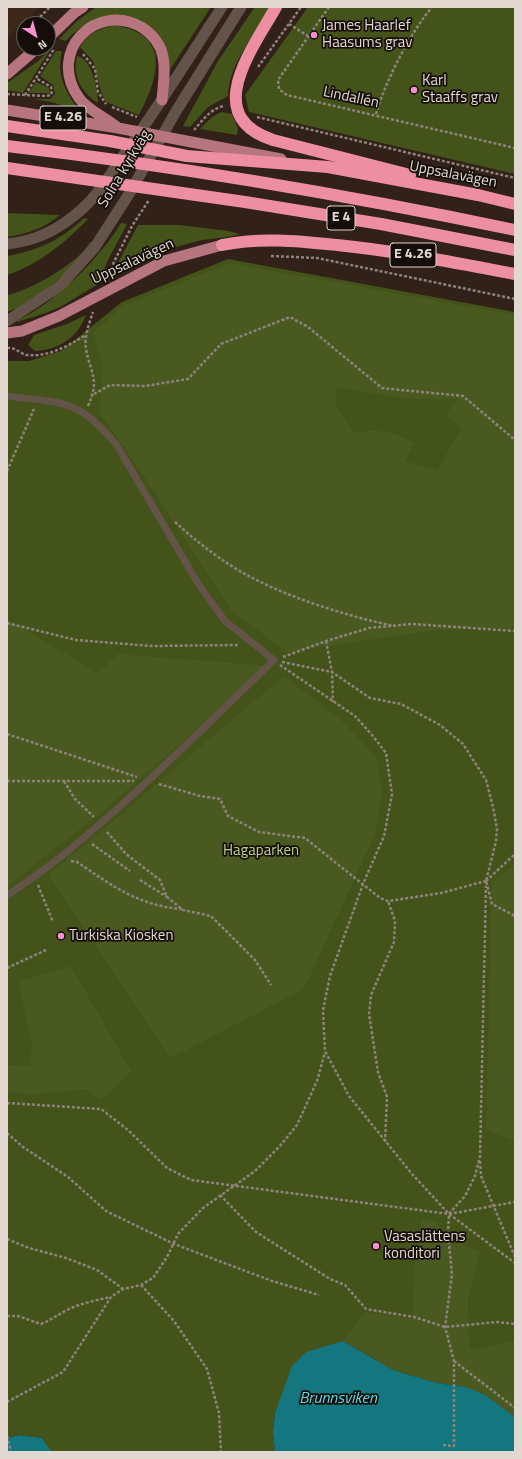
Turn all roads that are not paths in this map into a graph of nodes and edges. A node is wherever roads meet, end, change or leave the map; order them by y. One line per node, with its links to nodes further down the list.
1 (84, 7): 5 (main road)
2 (222, 7): 8 (street, Solna kyrkväg)
3 (241, 7): 24 (street, Solna kyrkväg)
4 (276, 7): 17 (highway)
5 (56, 37)
6 (28, 56): 7 (main road)
7 (7, 74)
8 (162, 100): 11 (main road); 20 (street, Solna kyrkväg)
9 (7, 110): 11 (main road, Uppsalavägen / E 4.26)
10 (7, 126): 13 (highway)
11 (118, 128): 13 (main road, Uppsalavägen / E 4.26)
12 (7, 146): 19 (highway, E 4)
13 (328, 167): 17 (highway, Uppsalavägen / E 4.26)
14 (7, 168): 16 (highway, E 4)
15 (7, 174): 16 (highway)
16 (50, 174): 22 (highway, E 4)
17 (478, 195): 18 (highway, Uppsalavägen / E 4.26)
18 (515, 204)
19 (515, 230)
20 (7, 244)
21 (222, 245): 23 (highway, Uppsalavägen / E 4.26); 25 (main road, Uppsalavägen / E 4.26)
22 (515, 250)
23 (515, 274)
24 (7, 321)
25 (7, 333)
26 (7, 396): 27 (lane)
27 (7, 895)

